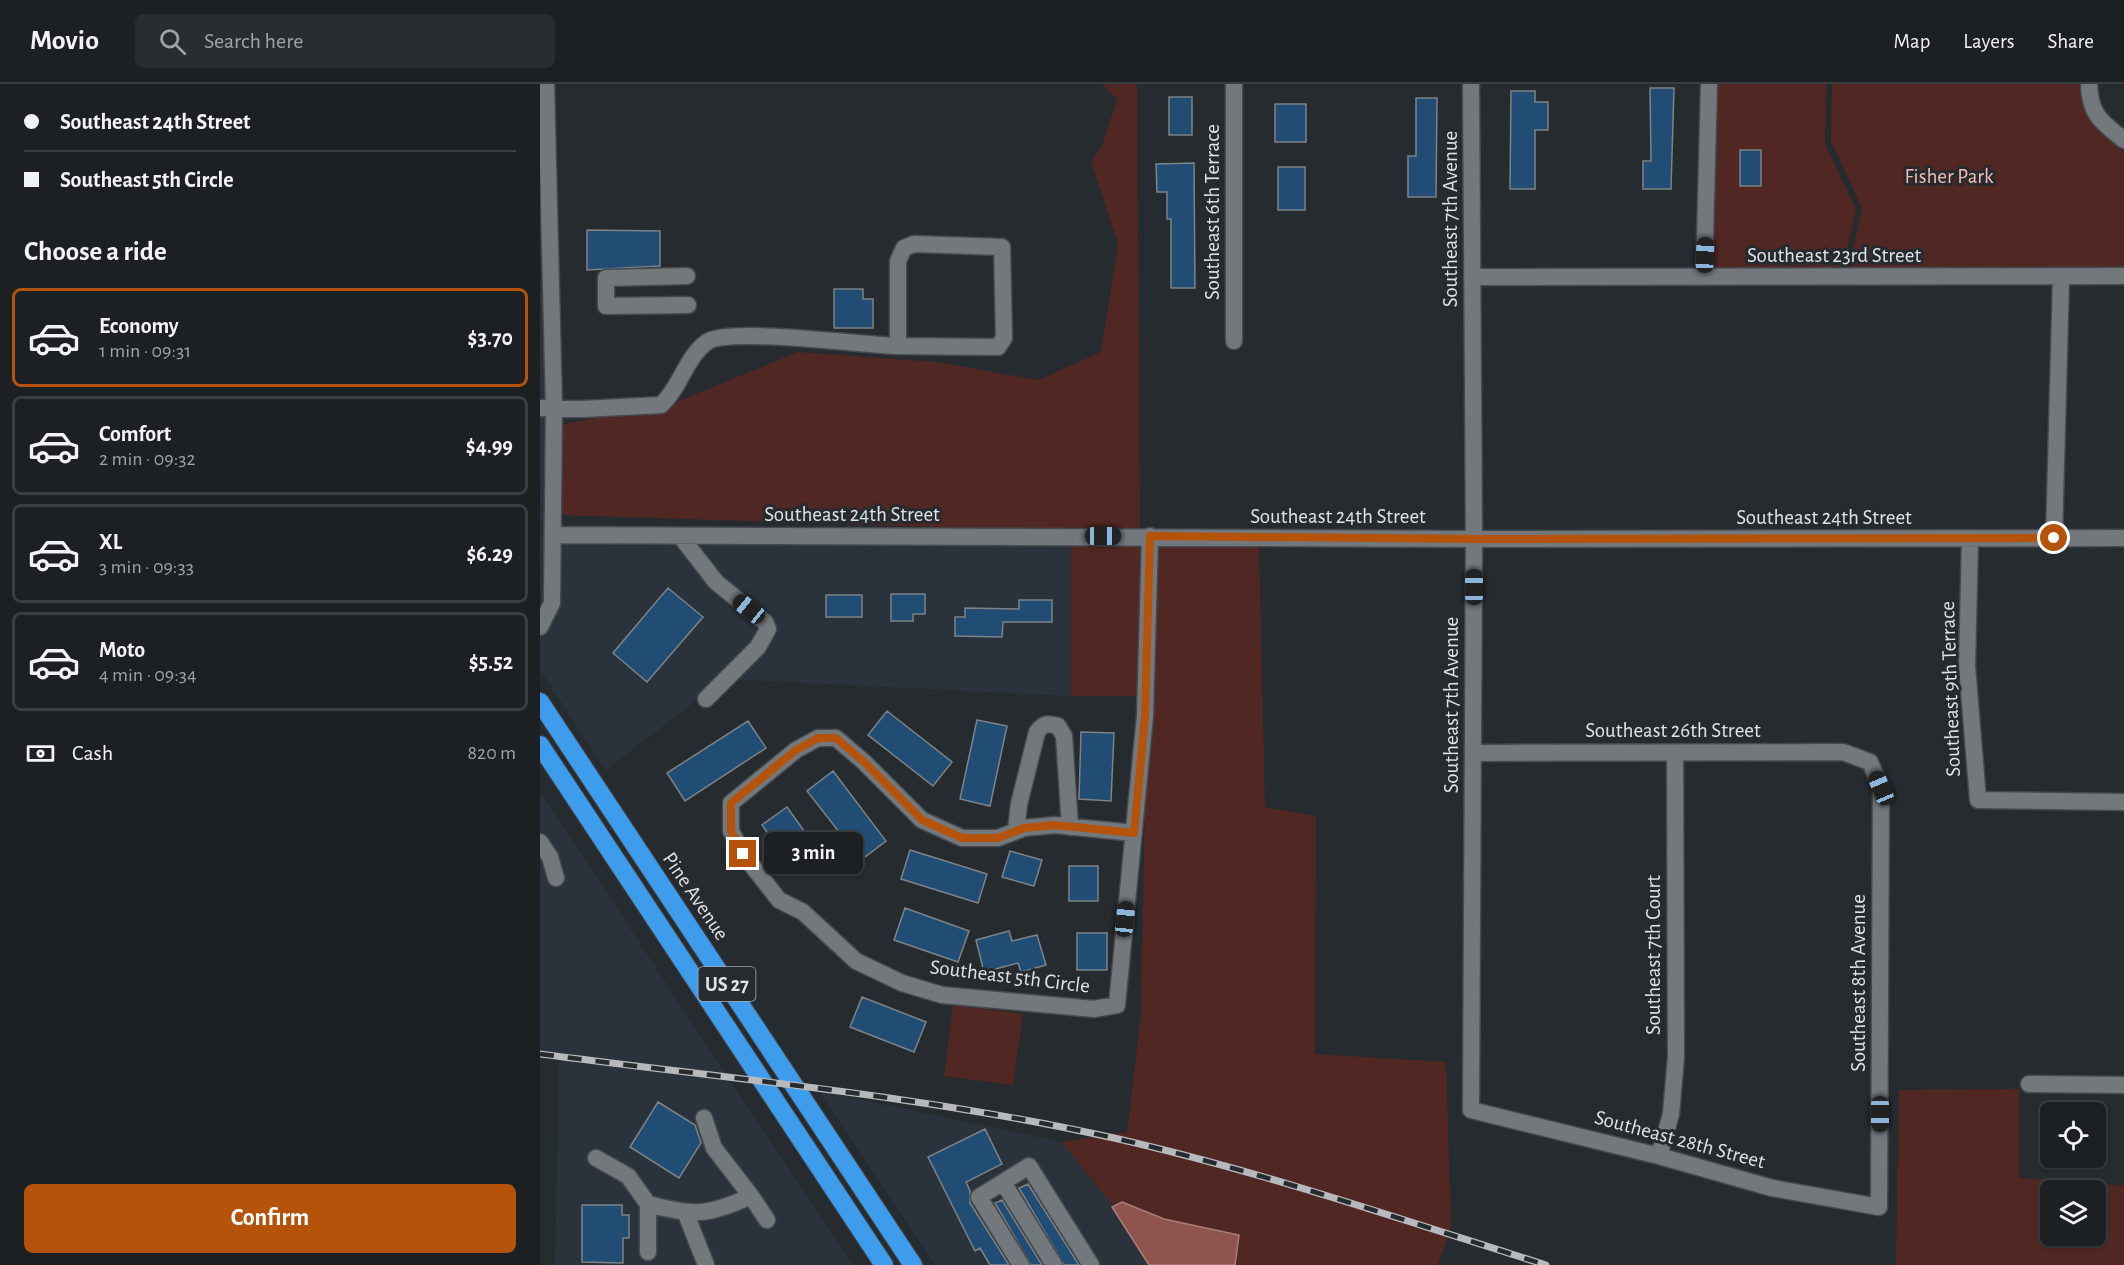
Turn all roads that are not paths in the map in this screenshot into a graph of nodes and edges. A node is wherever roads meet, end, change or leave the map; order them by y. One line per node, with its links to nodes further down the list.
1 (546, 84): 7 (street)
2 (1234, 84): 14 (street, Southeast 6th Terrace)
3 (1471, 84): 10 (street, Southeast 7th Avenue)
4 (1709, 84): 11 (street)
5 (2090, 84): 6 (street)
6 (2124, 140)
7 (544, 180): 16 (street)
8 (687, 276): 13 (street)
9 (2124, 276): 12 (street, Southeast 23rd Street)
10 (1472, 277): 11 (street, Southeast 23rd Street); 23 (street, Southeast 7th Avenue)
11 (1704, 277): 12 (street, Southeast 23rd Street)
12 (2061, 278): 21 (street)
13 (688, 305)
14 (1234, 341)
15 (898, 346): 15 (street); 16 (street)
16 (547, 408): 17 (street)
17 (546, 491): 18 (street)
18 (552, 536): 20 (street, Southeast 24th Street); 25 (street)
19 (1150, 536): 20 (street, Southeast 24th Street); 23 (street, Southeast 24th Street); 35 (street, Southeast 5th Circle)
20 (681, 537): 26 (street)
21 (2054, 538): 22 (street, Southeast 24th Street); 24 (street, Southeast 24th Street)
22 (2124, 538)
23 (1474, 539): 24 (street, Southeast 24th Street); 29 (street, Southeast 7th Avenue)
24 (1970, 540): 32 (street, Southeast 9th Terrace)
25 (540, 627)
26 (706, 699)
27 (540, 702): 53 (highway, Pine Avenue / US 27)
28 (540, 745): 52 (highway, US 27)
29 (1474, 753): 30 (street, Southeast 26th Street); 40 (street, Southeast 7th Avenue)
30 (1675, 753): 31 (street, Southeast 26th Street); 42 (street, Southeast 7th Court)
31 (1870, 762): 47 (street, Southeast 8th Avenue)
32 (2124, 802)
33 (1070, 826): 34 (street, Southeast 5th Circle); 34 (street); 35 (street, Southeast 5th Circle)
34 (1016, 831): 35 (street, Southeast 5th Circle)
35 (1134, 833)
36 (540, 842): 37 (street)
37 (556, 878)
38 (2029, 1084): 39 (street)
39 (2124, 1085)
40 (1471, 1110): 42 (street, Southeast 28th Street)
41 (704, 1118): 45 (street)
42 (1659, 1156): 47 (street, Southeast 28th Street)
43 (596, 1158): 46 (street)
44 (1003, 1182): 54 (street); 55 (street); 56 (street)
45 (751, 1196): 48 (street); 49 (street)
46 (648, 1204): 48 (street); 50 (street)
47 (1879, 1207)
48 (686, 1214): 51 (street)
49 (767, 1220)
50 (648, 1252)
51 (706, 1265)
52 (884, 1265)
53 (913, 1265)
54 (1021, 1265)
55 (1054, 1265)
56 (1090, 1265)

